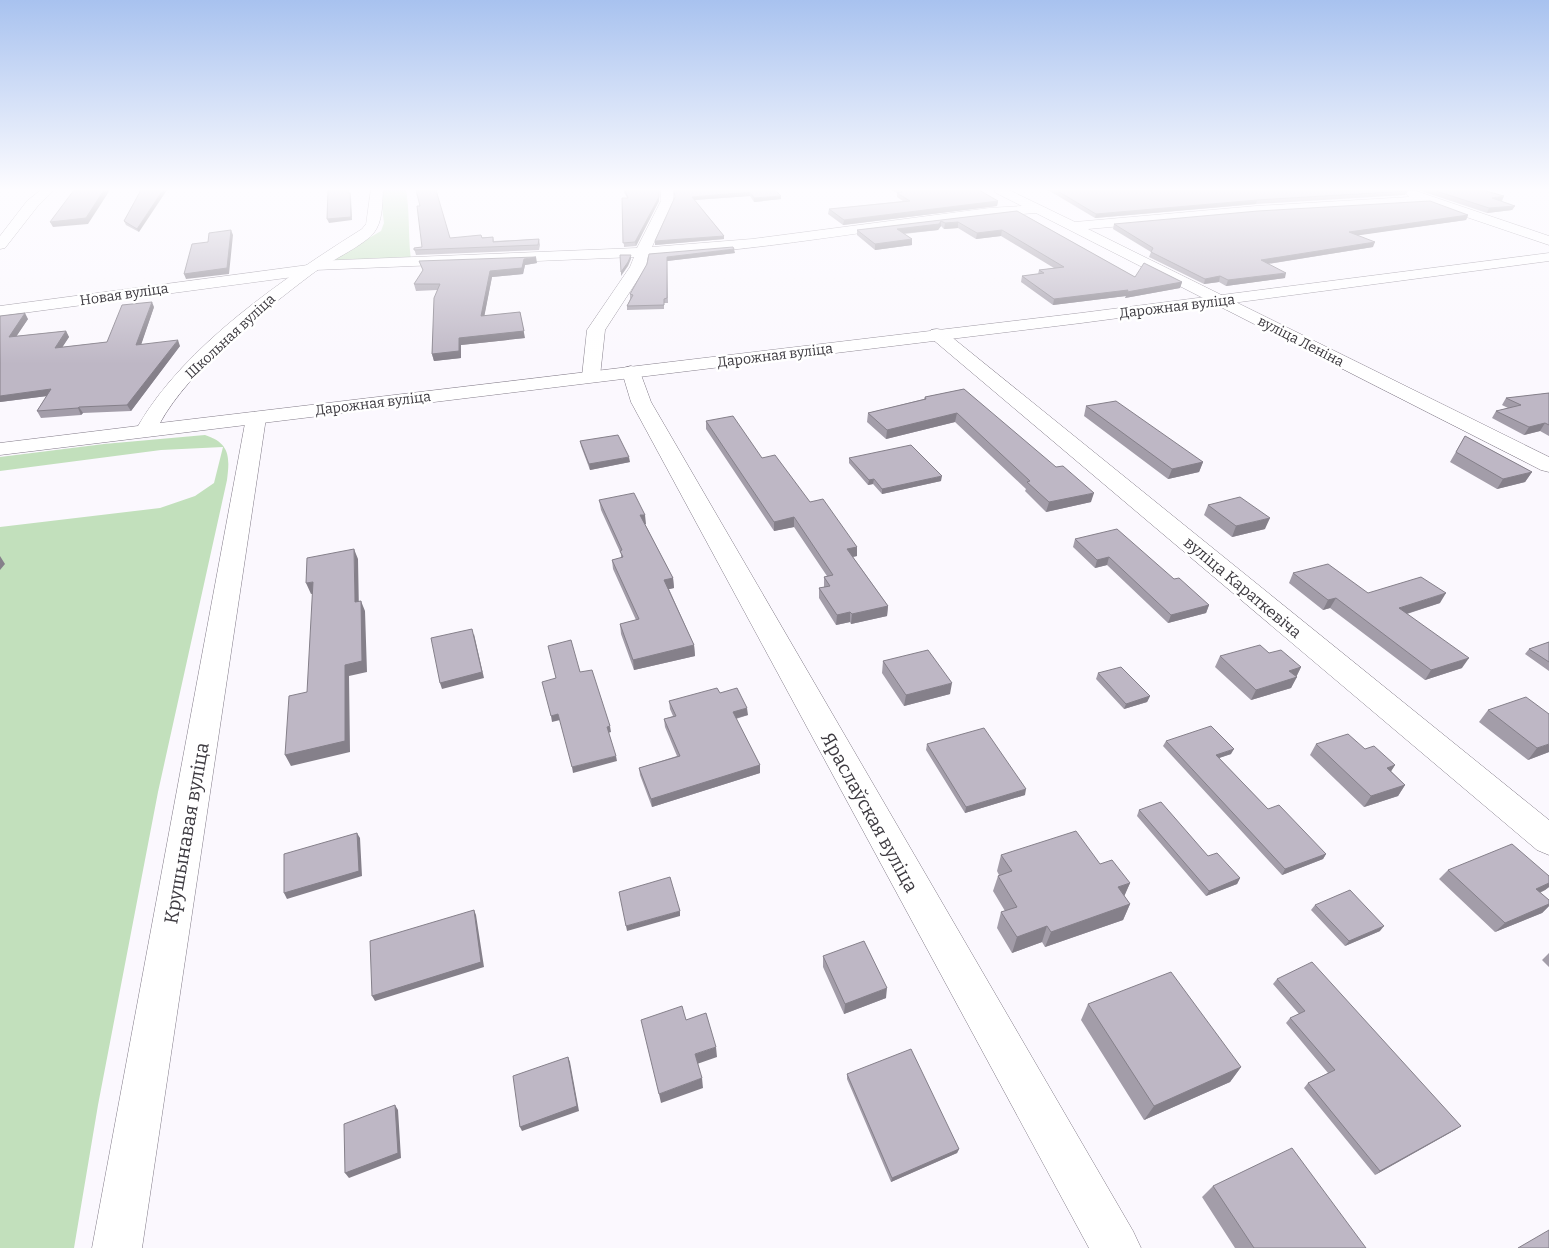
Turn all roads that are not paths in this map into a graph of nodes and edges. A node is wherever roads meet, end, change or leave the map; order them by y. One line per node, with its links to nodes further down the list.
1 (343, 248): 7 (street, Школьная вуліца)
2 (644, 248): 5 (street)
3 (694, 248): 5 (street, Новая вуліца)
4 (1119, 248): 8 (street, вуліца Леніна)
5 (642, 253): 7 (street, Новая вуліца); 12 (street)
6 (1549, 257): 8 (street, Дарожная вуліца)
7 (311, 268): 9 (street, Новая вуліца); 14 (street, Школьная вуліца)
8 (1220, 300): 10 (street, Дарожная вуліца); 16 (street, вуліца Леніна)
9 (0, 310)
10 (937, 334): 11 (street, Дарожная вуліца); 17 (street, вуліца Караткевіча)
11 (631, 372): 12 (street, Дарожная вуліца); 19 (street, Яраслаўская вуліца)
12 (591, 376): 13 (street, Дарожная вуліца)
13 (256, 418): 14 (street, Дарожная вуліца); 18 (street, Крушынавая вуліца)
14 (146, 430): 15 (street, Дарожная вуліца)
15 (0, 449)
16 (1544, 460)
17 (1549, 840)
18 (117, 1248)
19 (1116, 1248)

